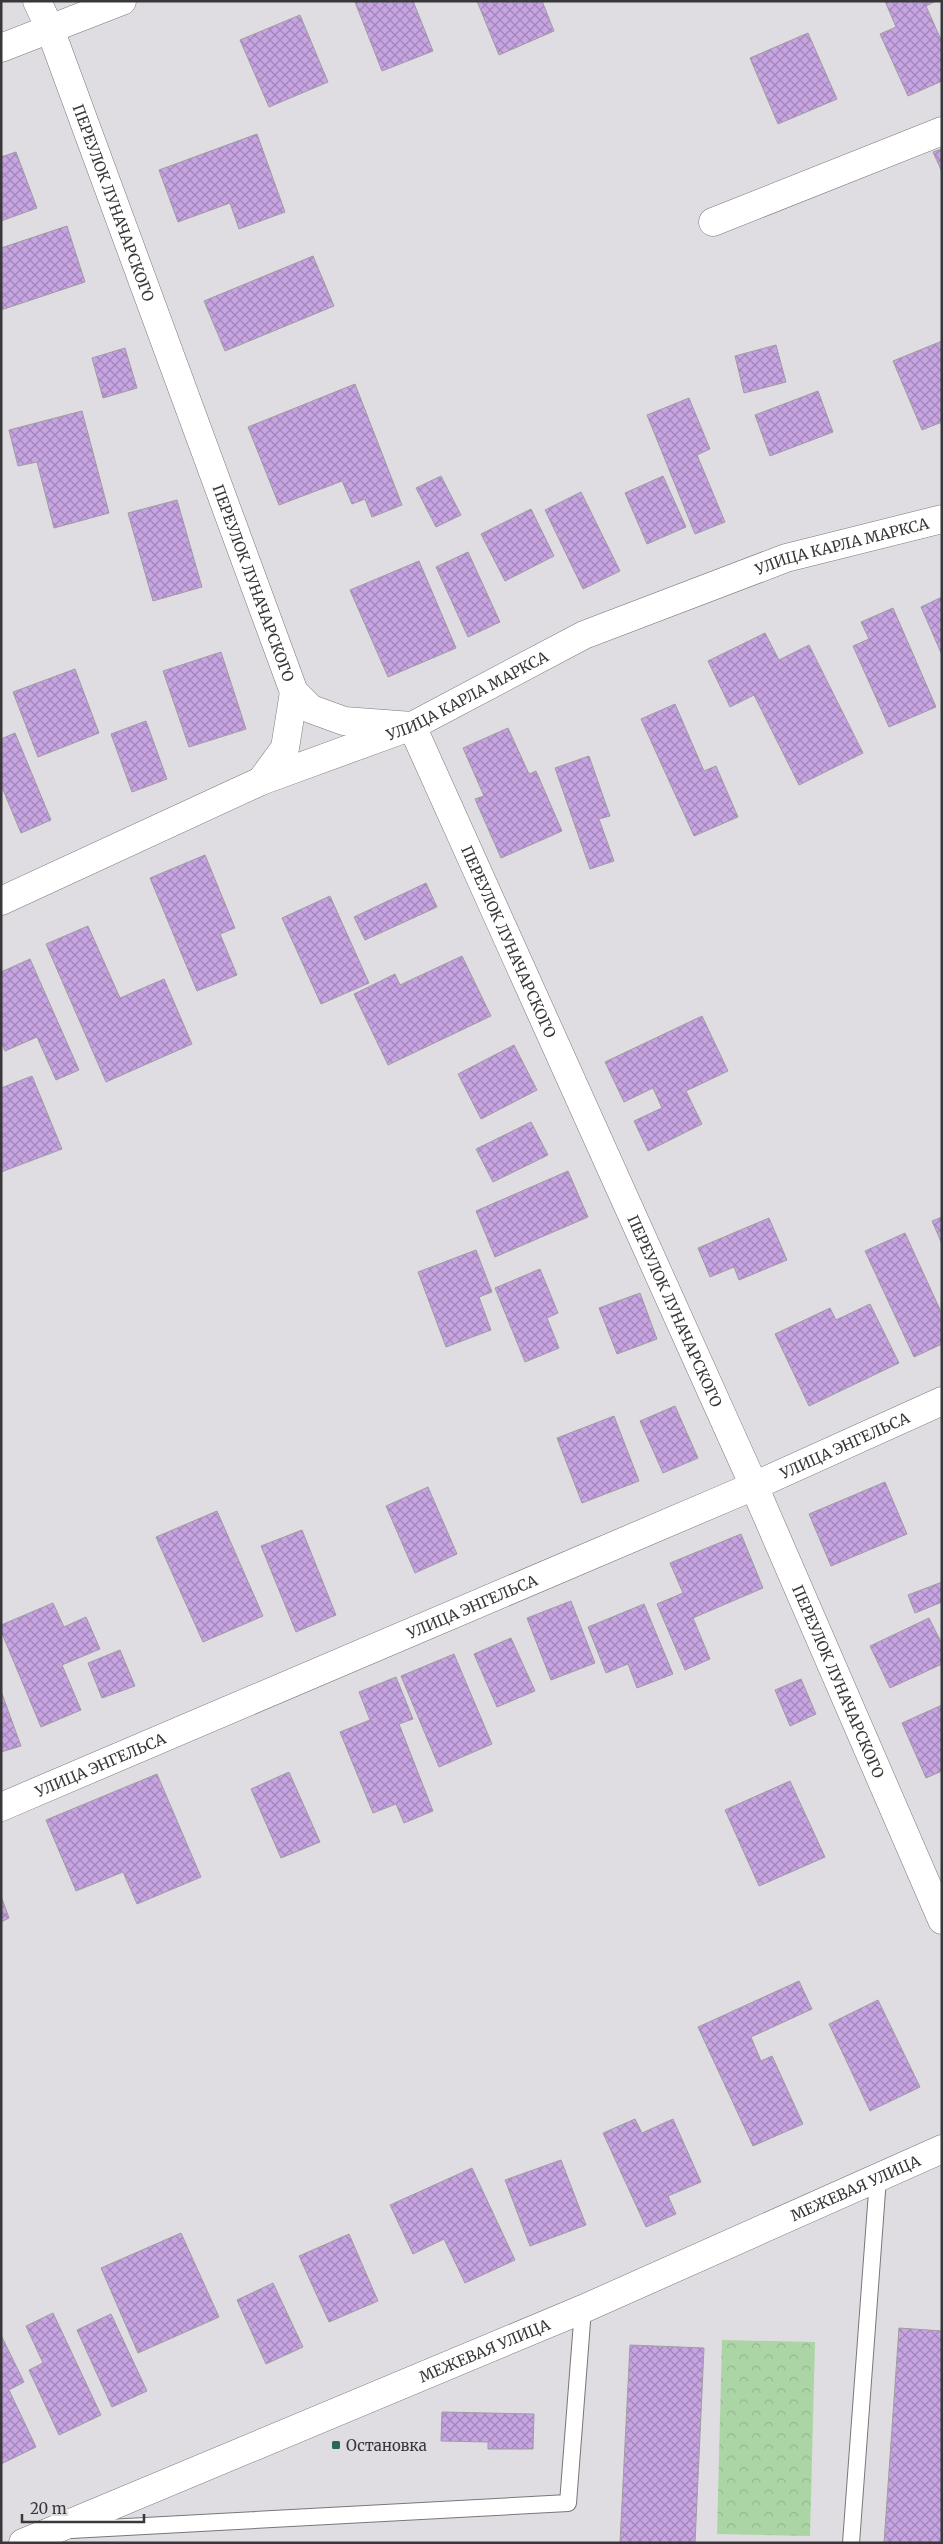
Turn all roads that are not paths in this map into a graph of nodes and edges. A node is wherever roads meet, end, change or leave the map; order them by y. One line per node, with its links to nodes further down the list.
1 (37, 1): 3 (street, ПЕРЕУЛОК ЛУНАЧАРСКОГО)
2 (122, 1): 3 (street)
3 (50, 30): 4 (street); 8 (street, ПЕРЕУЛОК ЛУНАЧАРСКОГО)
4 (1, 48)
5 (942, 131): 6 (street)
6 (713, 222)
7 (942, 519): 9 (street, УЛИЦА КАРЛА МАРКСА)
8 (294, 692): 9 (street, ПЕРЕУЛОК ЛУНАЧАРСКОГО); 10 (street)
9 (412, 726): 10 (street, УЛИЦА КАРЛА МАРКСА); 13 (street, ПЕРЕУЛОК ЛУНАЧАРСКОГО)
10 (261, 781): 11 (street, УЛИЦА КАРЛА МАРКСА)
11 (1, 901)
12 (942, 1401): 13 (street, УЛИЦА ЭНГЕЛЬСА)
13 (754, 1486): 14 (street, УЛИЦА ЭНГЕЛЬСА); 15 (street, ПЕРЕУЛОК ЛУНАЧАРСКОГО)
14 (1, 1807)
15 (942, 1920)
16 (942, 2149): 17 (street, МЕЖЕВАЯ УЛИЦА)
17 (878, 2178): 18 (street, МЕЖЕВАЯ УЛИЦА); 21 (lane)
18 (583, 2309): 19 (street, МЕЖЕВАЯ УЛИЦА); 19 (lane)
19 (51, 2531): 20 (street, МЕЖЕВАЯ УЛИЦА)
20 (23, 2543)
21 (851, 2543)

